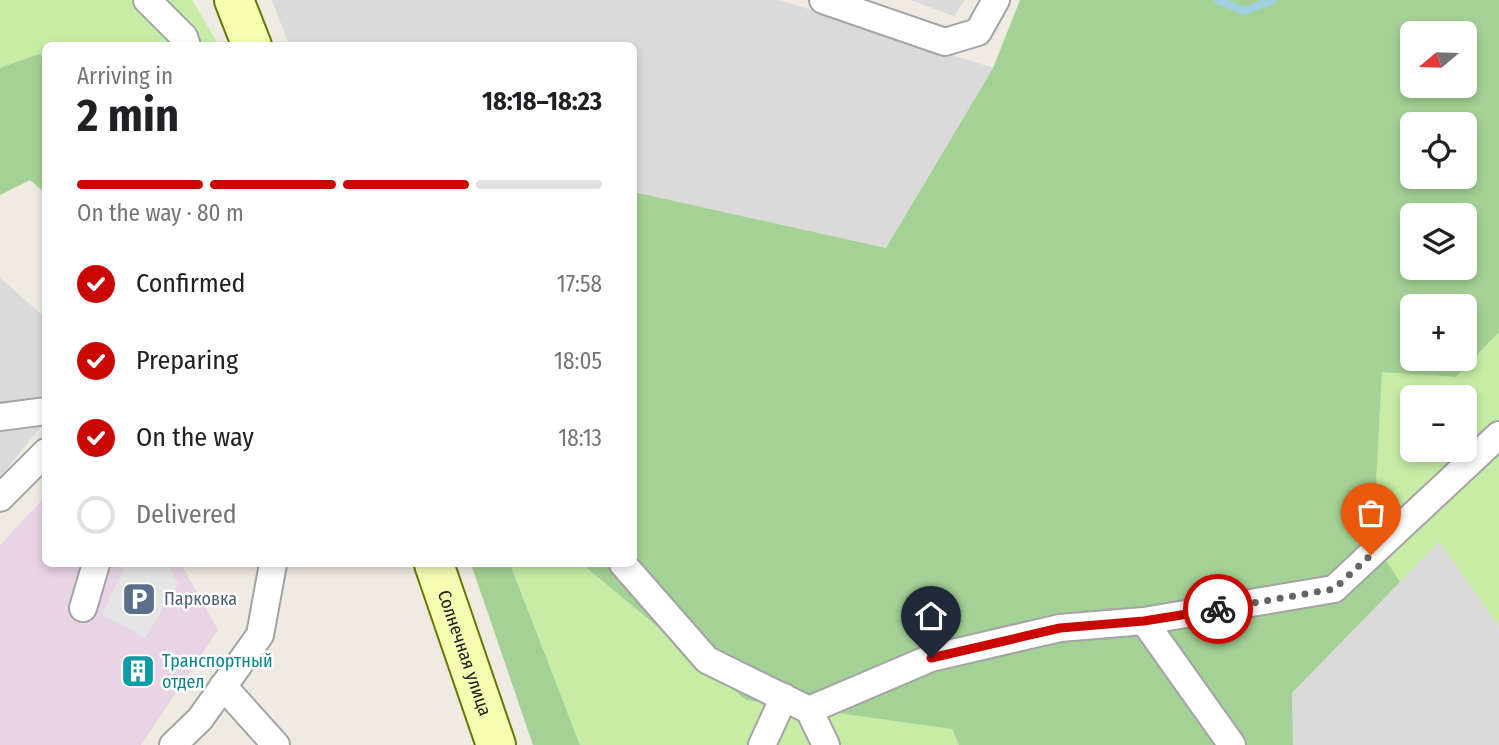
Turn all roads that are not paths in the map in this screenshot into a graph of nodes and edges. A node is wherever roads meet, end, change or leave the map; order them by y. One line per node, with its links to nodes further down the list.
1 (147, 0): 5 (street)
2 (233, 0): 6 (street)
3 (823, 0): 4 (street)
4 (996, 0)
5 (186, 42)
6 (250, 42)
7 (42, 412): 8 (street)
8 (0, 417)
9 (1499, 435): 17 (street)
10 (42, 456): 11 (street)
11 (0, 498)
12 (95, 567): 16 (street)
13 (272, 567): 18 (street)
14 (435, 567): 23 (street, Солнечная улица)
15 (626, 567): 19 (street)
16 (83, 608)
17 (1144, 621): 20 (street); 26 (street)
18 (223, 686): 21 (street); 22 (street)
19 (784, 697): 20 (street); 24 (street)
20 (809, 710): 25 (street)
21 (173, 745)
22 (276, 745)
23 (496, 745)
24 (762, 745)
25 (826, 745)
26 (1232, 745)

